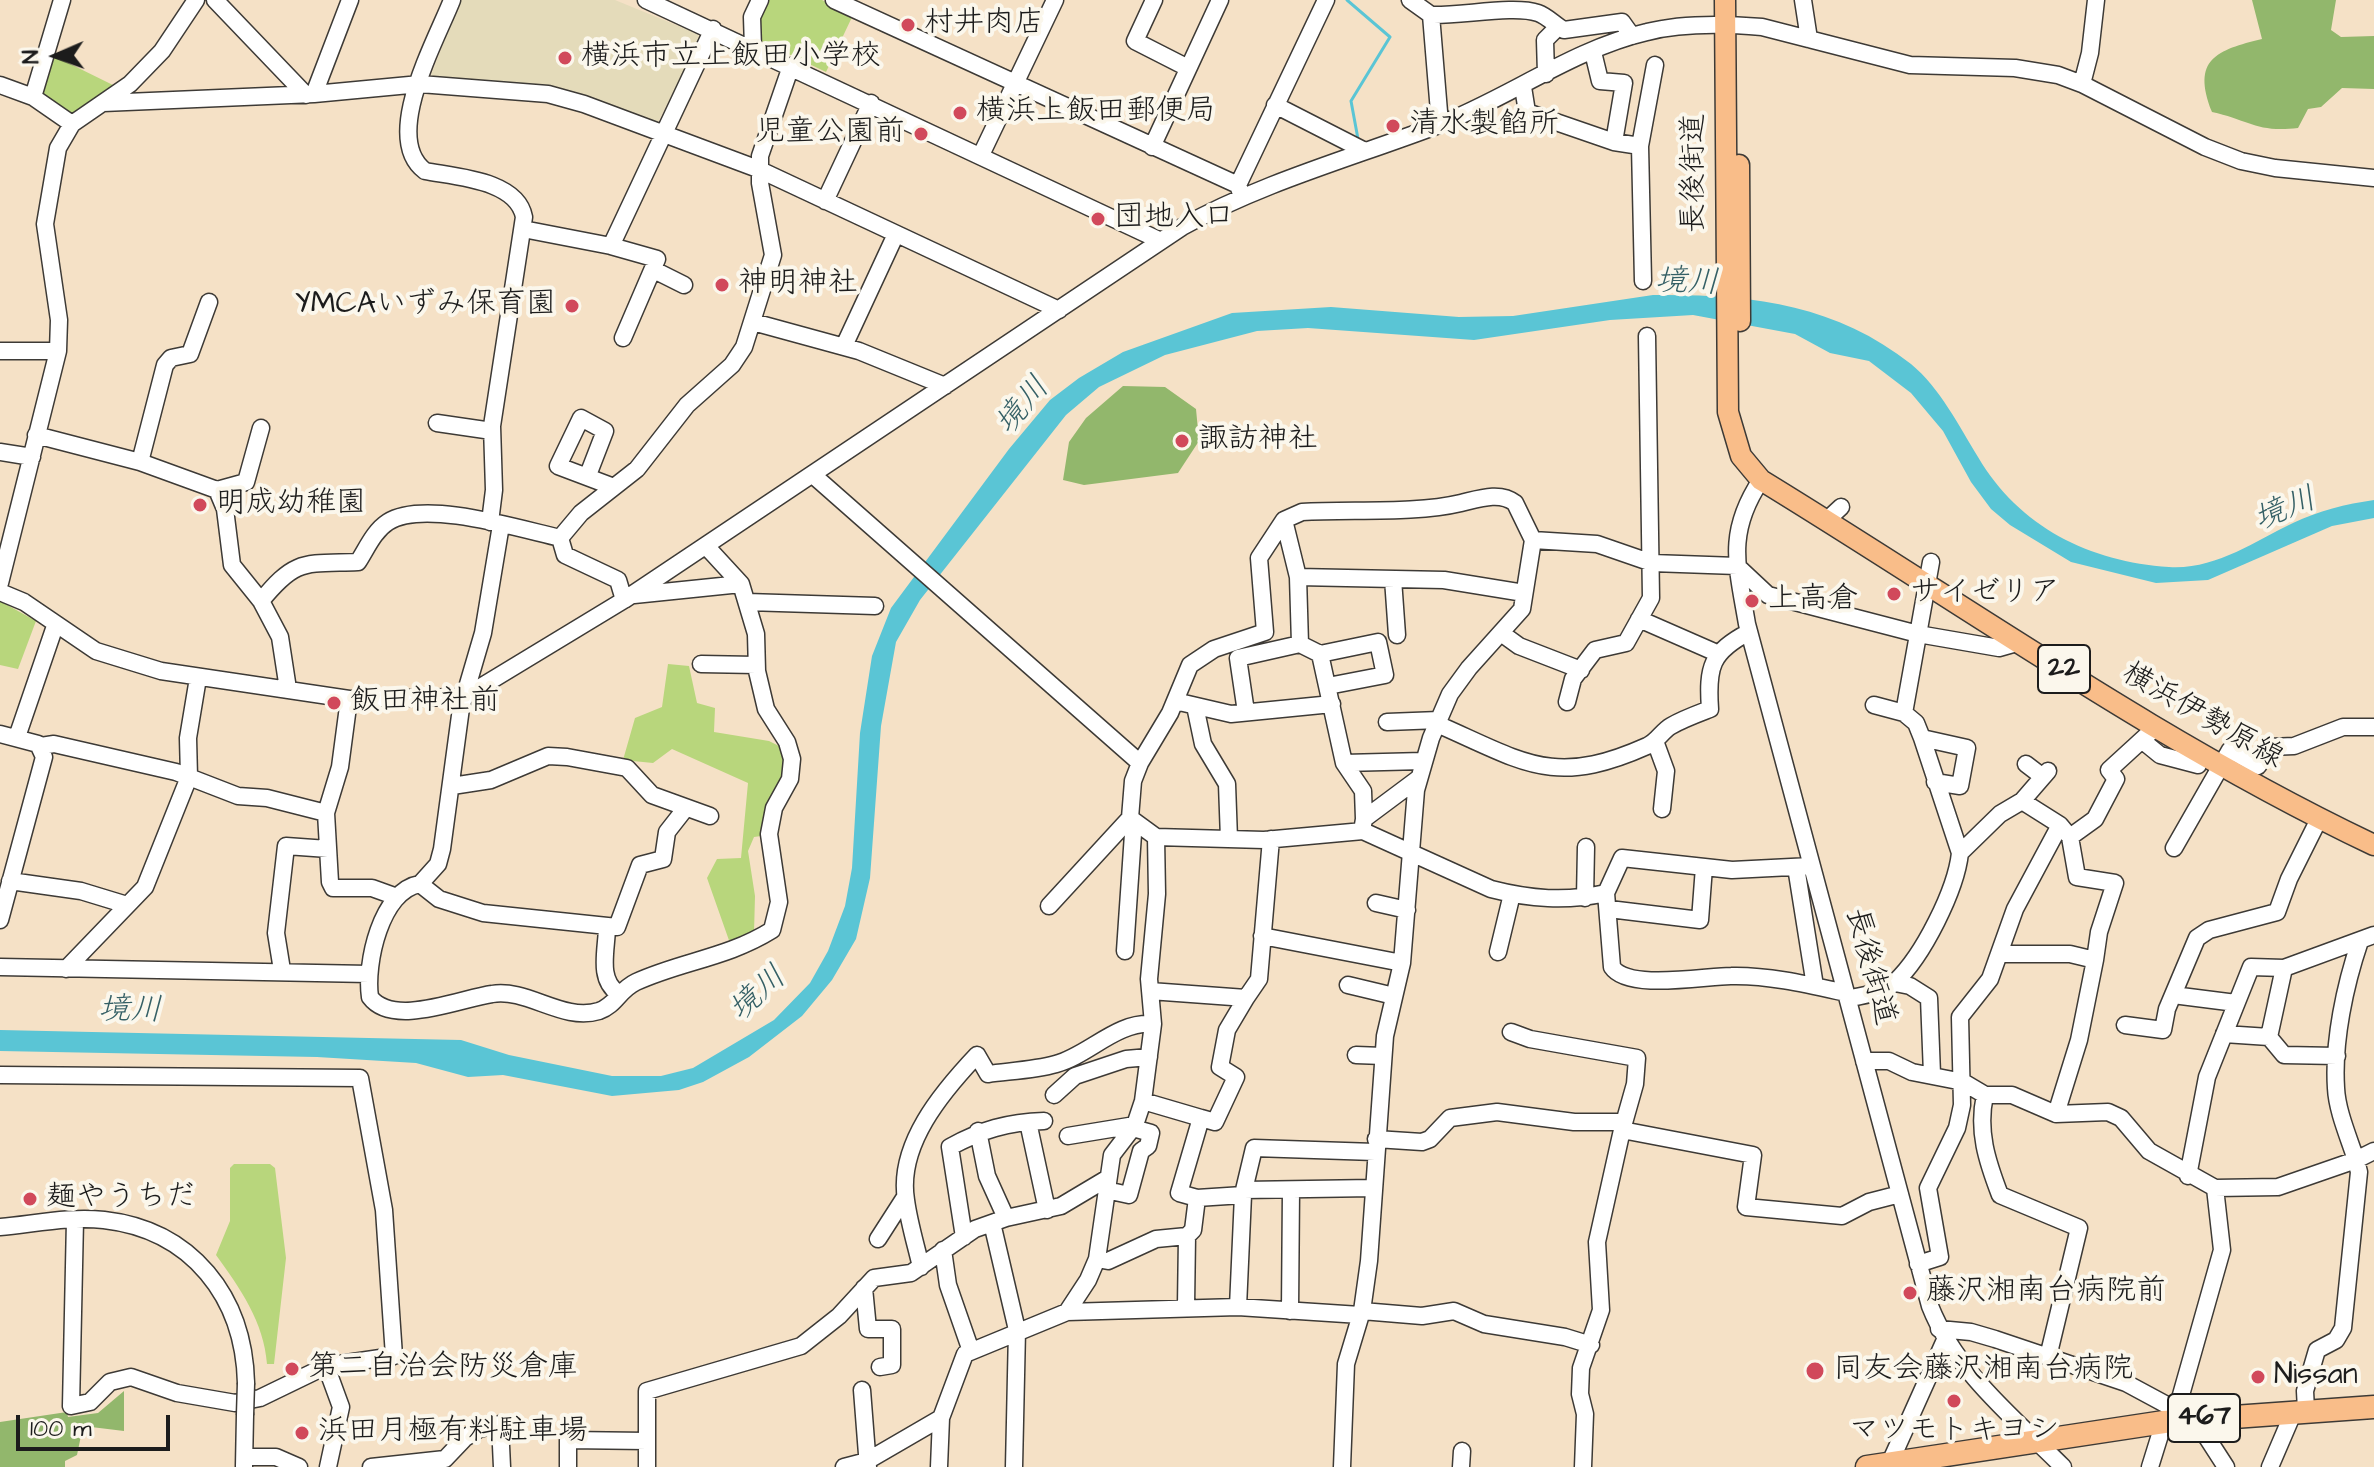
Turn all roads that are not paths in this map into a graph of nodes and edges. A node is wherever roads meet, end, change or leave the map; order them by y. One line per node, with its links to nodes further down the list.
1 (62, 0): 37 (street)
2 (196, 0): 38 (street)
3 (215, 0): 36 (street)
4 (350, 0): 36 (street)
5 (452, 0): 31 (street)
6 (646, 0): 22 (street)
7 (760, 0): 25 (street)
8 (834, 0): 32 (street)
9 (1055, 0): 32 (street)
10 (1154, 0): 29 (street)
11 (1220, 0): 29 (street)
12 (1326, 0): 40 (street)
13 (1410, 0): 19 (street)
14 (1725, 0): 20 (main road, 長後街道)
15 (1738, 0): 20 (main road, 長後街道)
16 (1803, 0): 24 (street)
17 (2096, 0): 33 (street)
18 (1512, 4): 19 (street); 21 (street)
19 (1427, 9): 42 (street)
20 (1732, 25): 23 (street); 24 (street); 78 (main road, 長後街道)
21 (1558, 27): 23 (street); 30 (street)
22 (713, 29): 25 (street); 43 (street)
23 (1632, 36): 26 (street)
24 (1809, 39): 33 (street)
25 (753, 48): 28 (street)
26 (1593, 52): 30 (street); 44 (street)
27 (1655, 65): 45 (street)
28 (791, 66): 39 (street); 49 (street)
29 (1188, 68): 46 (street)
30 (1546, 74): 35 (street)
31 (420, 84): 36 (street); 43 (street); 53 (street)
32 (1015, 84): 46 (street); 48 (street)
33 (2082, 84): 50 (street)
34 (0, 85): 37 (street)
35 (1523, 87): 42 (street); 44 (street)
36 (310, 94): 38 (street)
37 (33, 97): 41 (street)
38 (103, 103): 41 (street)
39 (871, 103): 48 (street); 52 (street)
40 (1275, 105): 47 (street); 51 (street)
41 (72, 124): 67 (street)
42 (1440, 124): 47 (street)
43 (664, 134): 49 (street); 56 (street)
44 (1614, 142): 45 (street)
45 (1640, 146): 58 (street)
46 (1152, 147): 51 (street)
47 (1365, 151): 51 (street)
48 (981, 155): 55 (street)
49 (758, 169): 52 (street); 62 (street)
50 (2374, 178)
51 (1240, 192): 55 (street)
52 (825, 201): 54 (street)
53 (523, 229): 56 (street); 71 (street)
54 (896, 234): 61 (street); 65 (street)
55 (1161, 241): 61 (street)
56 (611, 246): 57 (street)
57 (654, 270): 59 (street); 64 (street)
58 (1643, 281)
59 (684, 285)
60 (209, 302): 75 (street)
61 (1059, 310): 68 (street)
62 (753, 322): 65 (street); 79 (street)
63 (1647, 336): 87 (street)
64 (623, 338)
65 (844, 346): 68 (street)
66 (0, 351): 67 (street)
67 (58, 351): 72 (street)
68 (945, 386): 77 (street)
69 (437, 423): 71 (street)
70 (261, 428): 80 (street)
71 (492, 431): 82 (street)
72 (36, 435): 74 (street); 75 (street)
73 (0, 452): 74 (street)
74 (32, 457): 91 (street)
75 (140, 462): 80 (street)
76 (588, 475): 79 (street)
77 (813, 475): 85 (street); 133 (street)
78 (1761, 480): 88 (street, 長後街道); 92 (main road, 横浜伊勢原線 / 22)
79 (611, 486): 83 (street)
80 (217, 490): 97 (street)
81 (1284, 520): 84 (street); 89 (street); 118 (street)
82 (496, 523): 83 (street); 97 (street); 116 (street)
83 (560, 538): 96 (street)
84 (1533, 540): 87 (street); 95 (street)
85 (706, 546): 93 (street); 96 (street)
86 (1931, 562): 92 (street)
87 (1652, 563): 88 (street); 100 (street)
88 (1737, 566): 102 (street, 長後街道); 104 (street)
89 (1298, 577): 90 (street); 107 (street)
90 (1393, 579): 95 (street); 105 (street)
91 (0, 583)
92 (1928, 583): 104 (street); 106 (main road, 横浜伊勢原線 / 22)
93 (741, 584): 96 (street); 98 (street)
94 (0, 592): 101 (street)
95 (1524, 593): 103 (street)
96 (628, 598): 116 (street)
97 (261, 601): 115 (street)
98 (747, 602): 99 (street); 111 (street)
99 (875, 606)
100 (1639, 619): 109 (street); 112 (street)
101 (55, 626): 113 (street); 129 (street)
102 (1749, 632): 109 (street); 161 (street, 長後街道)
103 (1501, 633): 112 (street); 126 (street)
104 (1918, 634): 106 (street); 124 (street)
105 (1397, 635)
106 (2020, 642): 128 (main road, 横浜伊勢原線 / 22)
107 (1300, 644): 108 (street); 123 (street)
108 (1320, 654): 114 (street); 114 (street)
109 (1719, 654): 131 (street)
110 (701, 664): 111 (street)
111 (756, 665): 190 (street)
112 (1581, 670): 119 (street)
113 (198, 678): 115 (street); 139 (street)
114 (1328, 686): 120 (street)
115 (288, 689): 117 (street)
116 (464, 697): 117 (street); 141 (street)
117 (349, 699): 145 (street)
118 (1175, 701): 122 (street); 133 (street)
119 (1567, 702)
120 (1332, 704): 123 (street); 134 (street)
121 (1874, 705): 124 (street)
122 (1195, 706): 123 (street); 152 (street)
123 (1246, 712)
124 (1904, 713): 130 (street)
125 (1387, 722): 126 (street)
126 (1438, 722): 131 (street); 138 (street)
127 (2374, 727): 137 (street)
128 (2150, 734): 136 (street); 137 (main road, 横浜伊勢原線 / 22); 150 (street)
129 (8, 736): 132 (street)
130 (1922, 738): 140 (street); 140 (street)
131 (1655, 741): 144 (street)
132 (41, 746): 139 (street); 162 (street)
133 (1140, 763): 147 (street)
134 (1344, 763): 138 (street); 149 (street)
135 (2026, 764): 142 (street)
136 (2198, 765)
137 (2221, 765): 148 (main road, 横浜伊勢原線 / 22); 156 (street)
138 (1421, 770): 149 (street); 158 (street)
139 (189, 777): 145 (street); 169 (street)
140 (1935, 782): 159 (street)
141 (452, 786): 143 (street); 163 (street)
142 (2022, 801): 150 (street); 159 (street)
143 (685, 809): 146 (street); 173 (street)
144 (1662, 809)
145 (326, 813): 157 (street)
146 (710, 816)
147 (1130, 818): 151 (street); 170 (street); 176 (street)
148 (2319, 819): 154 (main road, 横浜伊勢原線 / 22); 191 (street)
149 (1363, 825): 153 (street); 158 (street)
150 (2065, 831): 178 (street); 179 (street)
151 (1156, 837): 152 (street); 189 (street)
152 (1229, 839): 153 (street)
153 (1271, 839): 174 (street)
154 (2374, 845)
155 (1586, 847): 166 (street)
156 (2174, 848)
157 (328, 849): 165 (street); 184 (street)
158 (1412, 851): 164 (street); 171 (street)
159 (1960, 853): 186 (street)
160 (1704, 867): 161 (street); 167 (street); 167 (street)
161 (1803, 867): 188 (street); 193 (street, 長後街道)
162 (10, 881): 169 (street); 172 (street)
163 (420, 884): 165 (street); 173 (street)
164 (1512, 894): 166 (street); 177 (street)
165 (397, 897): 185 (street)
166 (1585, 898): 167 (street)
167 (1608, 901): 188 (street)
168 (1376, 903): 171 (street)
169 (127, 905): 183 (street)
170 (1049, 906)
171 (1407, 910): 180 (street)
172 (0, 920)
173 (607, 926): 190 (street)
174 (1262, 936): 180 (street); 194 (street)
175 (2367, 938): 182 (street); 203 (street)
176 (1125, 951)
177 (1498, 952)
178 (1999, 954): 179 (street); 208 (street)
179 (2095, 960): 212 (street)
180 (1402, 963): 192 (street)
181 (0, 967): 183 (street)
182 (2284, 968): 195 (street); 200 (street)
183 (66, 969): 184 (street)
184 (282, 970): 185 (street)
185 (369, 974): 190 (street)
186 (1895, 983): 193 (street); 206 (street)
187 (1348, 985): 192 (street)
188 (1815, 986): 193 (street)
189 (1150, 991): 194 (street); 196 (street)
190 (618, 993)
191 (2173, 995): 195 (street); 197 (street)
192 (1394, 996): 202 (street)
193 (1847, 996): 205 (street, 長後街道)
194 (1246, 998): 213 (street)
195 (2236, 1003): 199 (street)
196 (1153, 1024): 204 (street); 228 (street)
197 (2125, 1025)
198 (1511, 1032): 214 (street)
199 (2224, 1034): 200 (street); 221 (street)
200 (2269, 1037): 203 (street)
201 (1356, 1055): 202 (street)
202 (1383, 1056): 218 (street)
203 (2337, 1056): 220 (street)
204 (1149, 1057): 209 (street); 211 (street)
205 (1864, 1061): 206 (street); 227 (street, 長後街道)
206 (1932, 1074): 208 (street)
207 (0, 1075): 252 (street)
208 (1963, 1082): 210 (street); 239 (street)
209 (1054, 1095)
210 (1985, 1095): 212 (street); 251 (street)
211 (1143, 1101): 213 (street); 215 (street)
212 (2056, 1114): 221 (street)
213 (1201, 1118): 229 (street)
214 (1623, 1126): 218 (street); 227 (street); 249 (street)
215 (1134, 1127): 217 (street); 222 (street); 222 (street)
216 (978, 1131): 230 (street); 232 (street); 235 (street)
217 (1068, 1136)
218 (1376, 1145): 223 (street); 226 (street)
219 (2374, 1151): 220 (street)
220 (2356, 1160): 224 (street); 256 (street)
221 (2188, 1176): 224 (street)
222 (1107, 1184): 230 (street); 238 (street)
223 (1373, 1188): 225 (street); 246 (street)
224 (2215, 1188): 258 (street)
225 (1291, 1190): 226 (street); 244 (street)
226 (1244, 1192): 229 (street); 243 (street)
227 (1900, 1194): 239 (street, 長後街道)
228 (905, 1197): 236 (street); 240 (street)
229 (1197, 1198): 234 (street)
230 (1047, 1210): 232 (street)
231 (75, 1220): 233 (street); 252 (street); 261 (street, bridge)
232 (999, 1220): 235 (street); 247 (street)
233 (0, 1227)
234 (1187, 1236): 238 (street); 242 (street)
235 (964, 1237): 237 (street)
236 (878, 1239)
237 (943, 1250): 240 (street); 250 (street)
238 (1097, 1259): 245 (street)
239 (1918, 1264): 248 (street, 長後街道)
240 (921, 1267): 241 (street)
241 (864, 1288): 253 (street); 260 (street)
242 (1186, 1306): 243 (street); 245 (street)
243 (1238, 1307): 244 (street)
244 (1290, 1311): 246 (street)
245 (1067, 1312): 247 (street)
246 (1361, 1313): 249 (street); 274 (street)
247 (1017, 1330): 250 (street); 273 (street)
248 (1942, 1335): 251 (street); 259 (street, 長後街道); 263 (street)
249 (1591, 1345): 275 (street)
250 (971, 1351): 257 (street)
251 (2048, 1357): 258 (street)
252 (326, 1366): 266 (street)
253 (880, 1367)
254 (862, 1390): 262 (street)
255 (2374, 1407): 256 (highway, 467)
256 (2300, 1410): 258 (highway, 467); 279 (street)
257 (941, 1418): 262 (street); 272 (street)
258 (2179, 1418): 259 (highway, 467); 277 (street); 278 (street)
259 (2035, 1439): 263 (highway, 467); 264 (street, 長後街道)
260 (647, 1441): 269 (street); 270 (street)
261 (244, 1462): 265 (street)
262 (868, 1464): 271 (street)
263 (1889, 1465): 276 (highway, 467)
264 (2061, 1466)
265 (299, 1467)
266 (328, 1467)
267 (371, 1467): 268 (street)
268 (502, 1467)
269 (568, 1467)
270 (647, 1467)
271 (844, 1467)
272 (939, 1467)
273 (1014, 1467)
274 (1342, 1467)
275 (1583, 1467)
276 (1867, 1467)
277 (2150, 1467)
278 (2226, 1467)
279 (2270, 1467)

